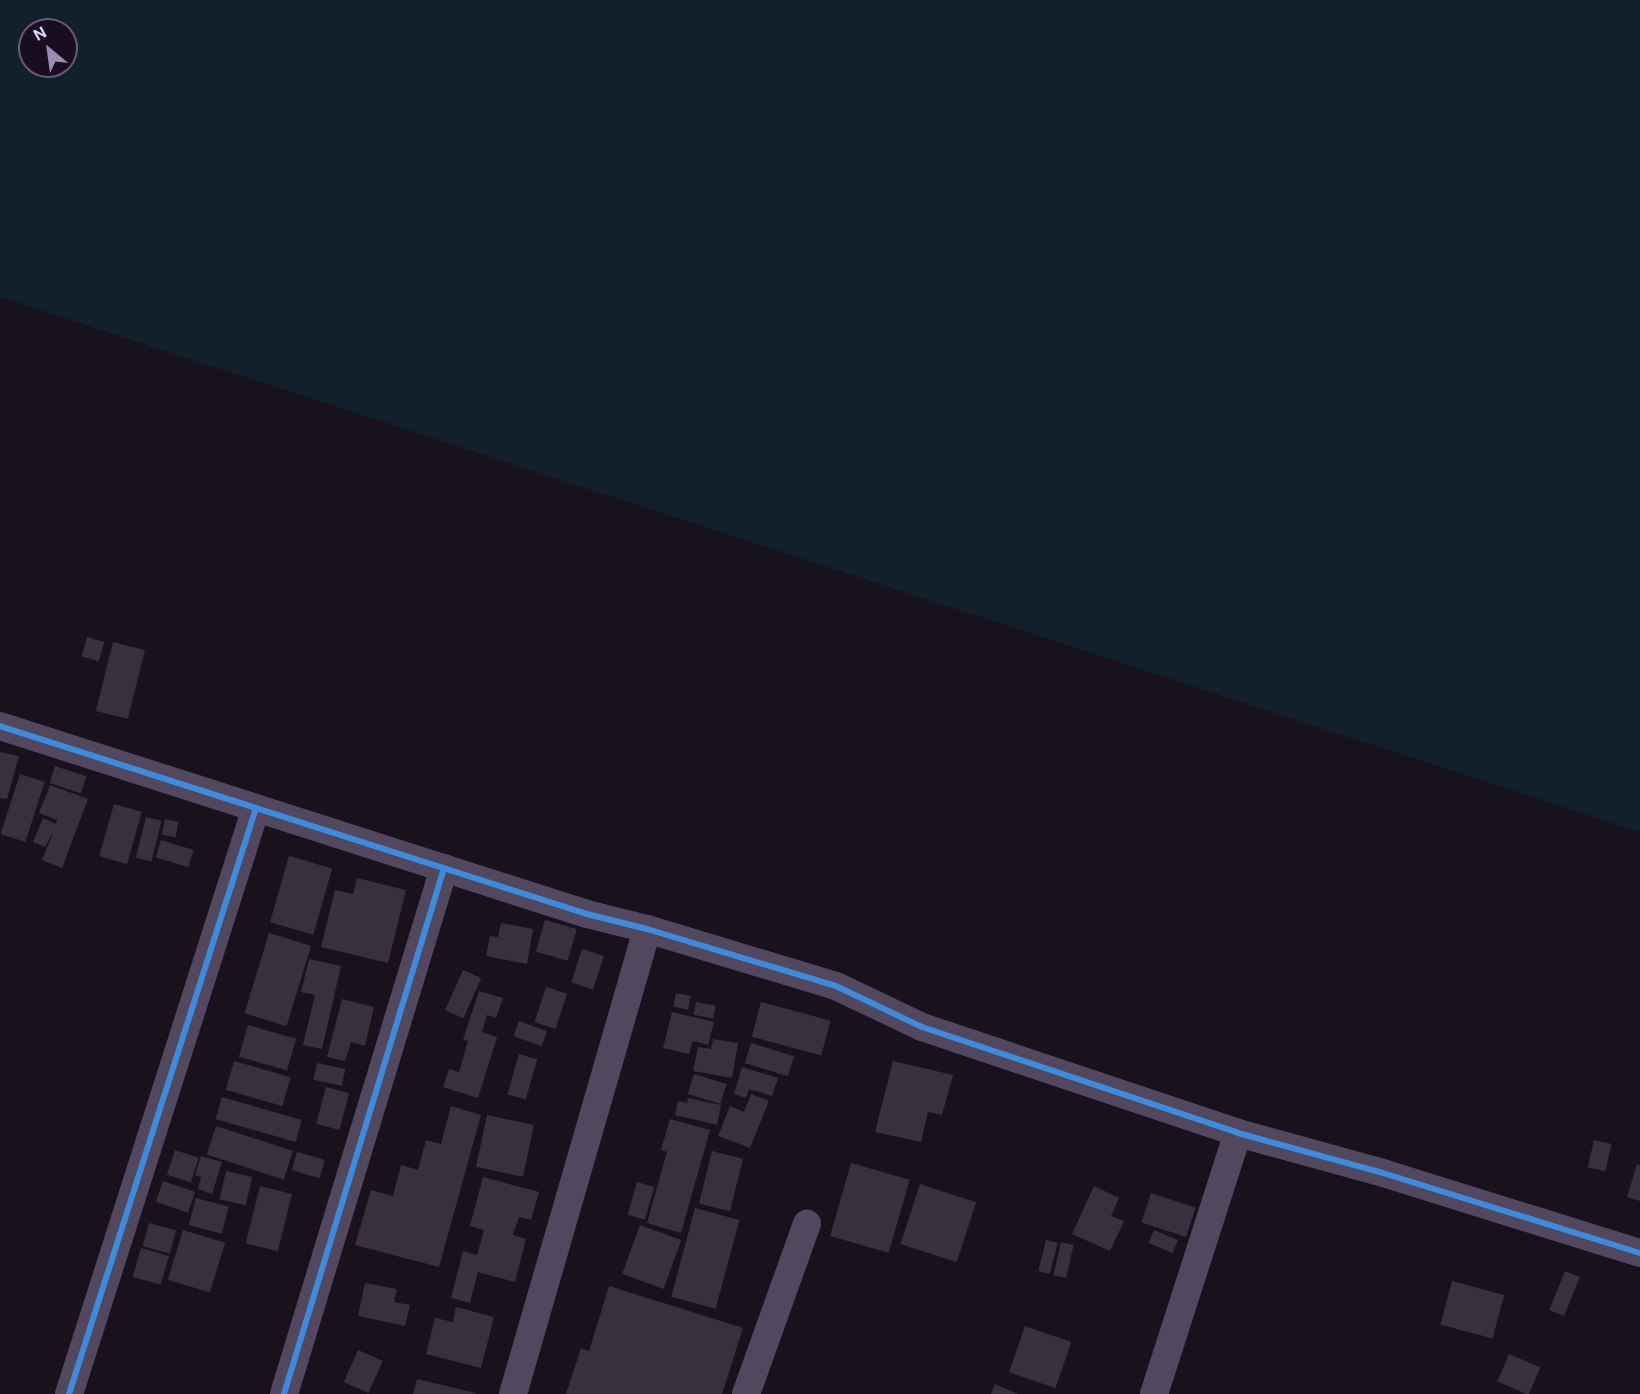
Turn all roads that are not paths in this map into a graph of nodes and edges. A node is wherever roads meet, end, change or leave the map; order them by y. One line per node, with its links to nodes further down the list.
1 (0, 726): 2 (street)
2 (256, 808): 3 (street); 8 (street)
3 (444, 868): 4 (street); 9 (street)
4 (647, 928): 5 (street); 10 (street)
5 (1238, 1133): 7 (street); 12 (street)
6 (807, 1224): 11 (street)
7 (1640, 1253)
8 (69, 1394)
9 (284, 1394)
10 (513, 1394)
11 (746, 1394)
12 (1154, 1394)

